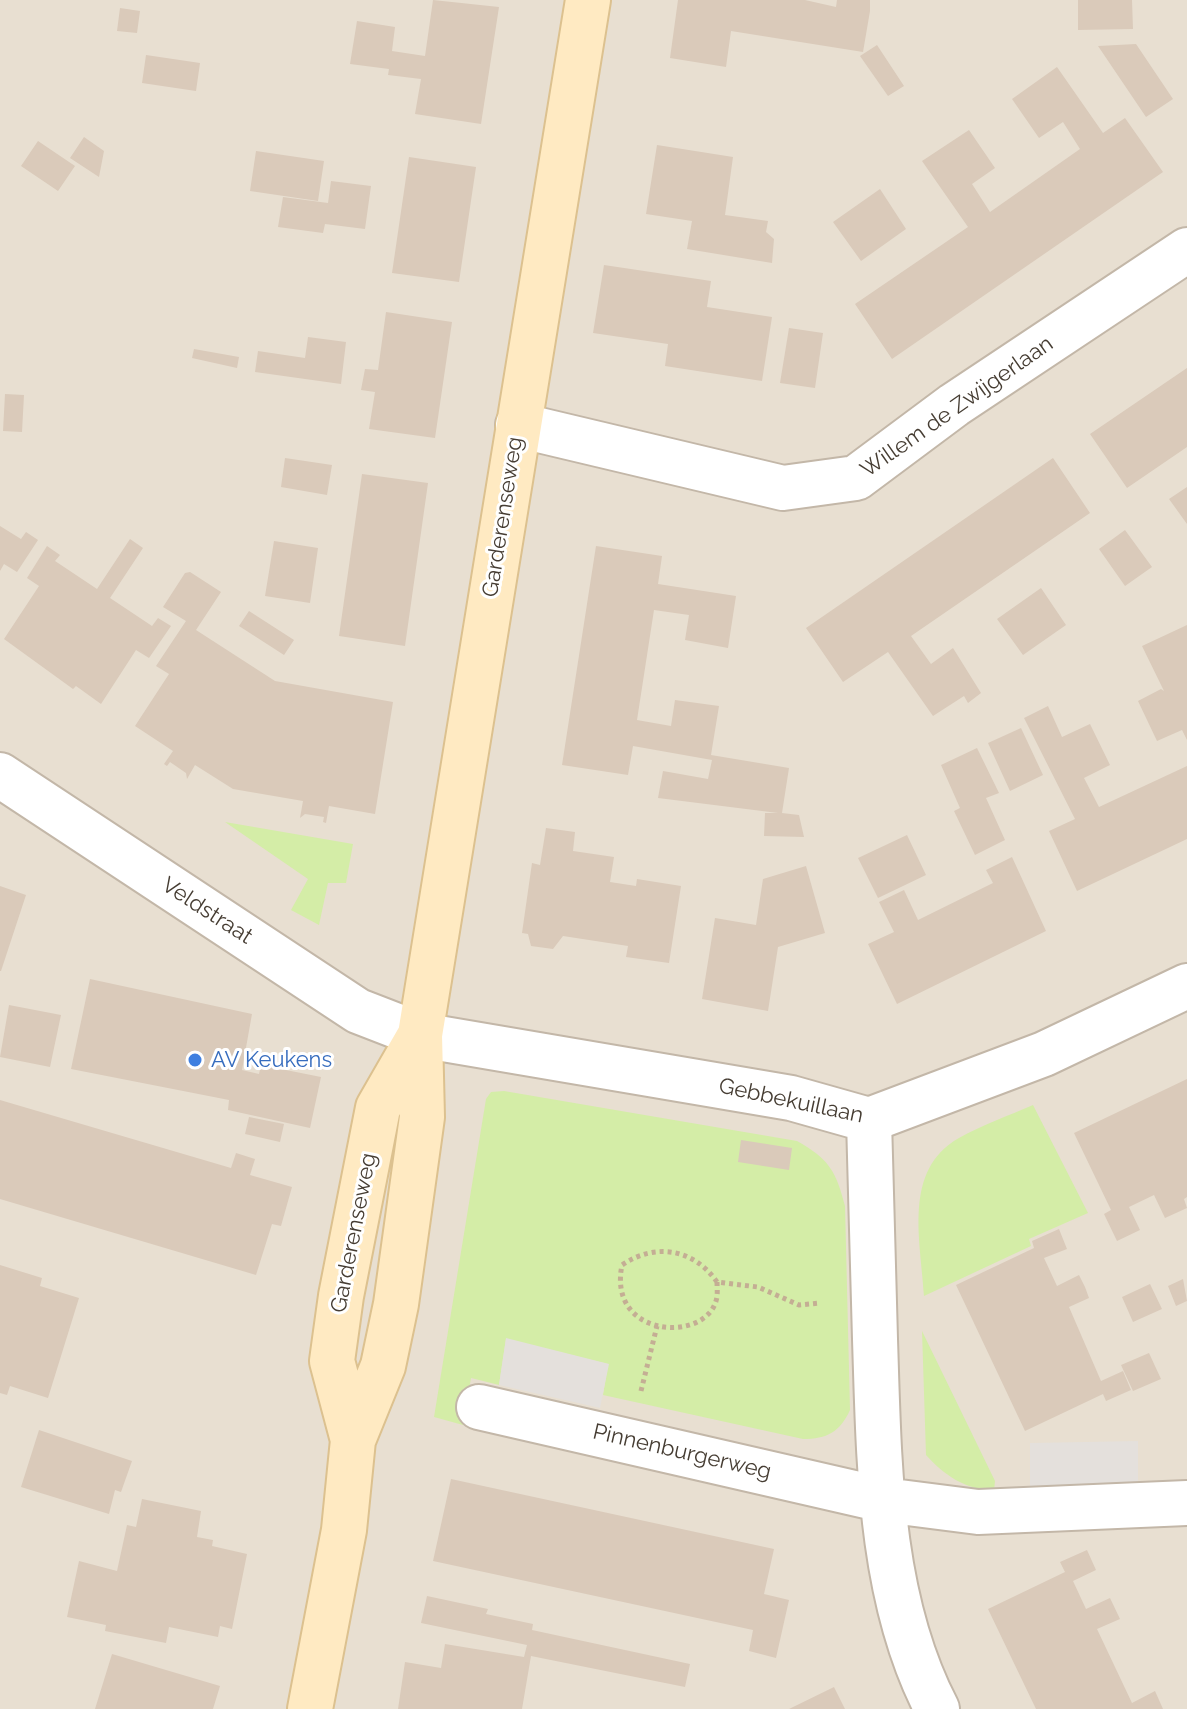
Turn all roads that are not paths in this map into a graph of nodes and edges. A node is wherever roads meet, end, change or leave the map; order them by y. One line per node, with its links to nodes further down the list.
1 (588, 0): 3 (main road, Garderenseweg)
2 (1187, 250): 3 (street, Willem de Zwijgerlaan)
3 (518, 425): 6 (main road, Garderenseweg)
4 (0, 775): 6 (street, Veldstraat)
5 (1187, 986): 7 (street, Gebbekuillaan)
6 (420, 1035): 7 (street, Gebbekuillaan); 11 (main road, Garderenseweg)
7 (869, 1120): 9 (street)
8 (479, 1407): 9 (street, Pinnenburgerweg)
9 (884, 1500): 10 (street, Pinnenburgerweg); 12 (street)
10 (1187, 1503)
11 (310, 1709)
12 (937, 1709)

